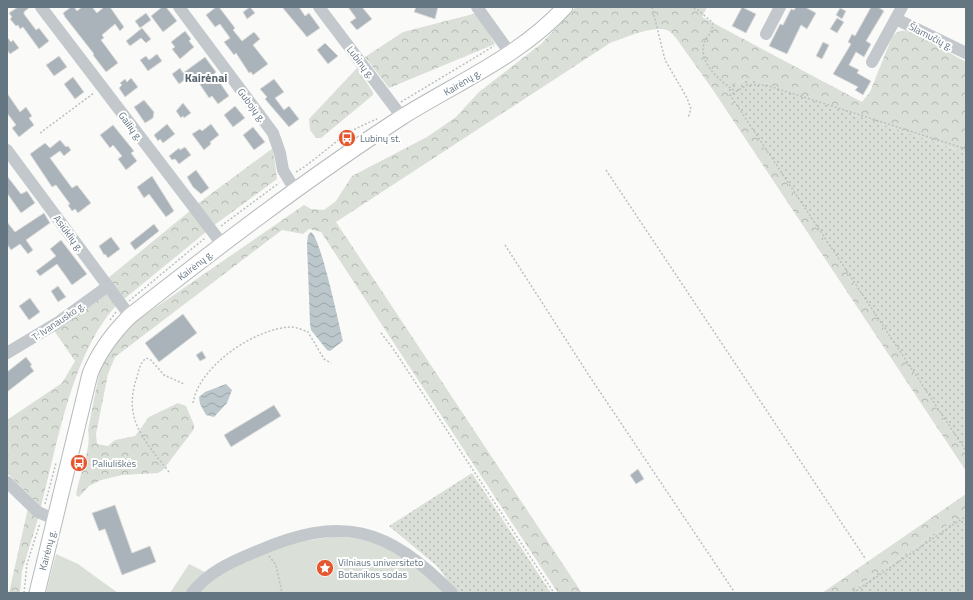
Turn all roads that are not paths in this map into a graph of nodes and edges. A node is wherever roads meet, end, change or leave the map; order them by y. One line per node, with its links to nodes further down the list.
1 (42, 7): 16 (street, Gailių g.)
2 (179, 7): 15 (street, Gubojų g.)
3 (319, 7): 13 (street, Lubinų g.)
4 (477, 7): 10 (street)
5 (565, 7): 10 (main road, Kairėnų g.)
6 (780, 7): 9 (street)
7 (902, 7): 8 (street)
8 (896, 19): 11 (street, Šlamučių g.); 12 (street)
9 (766, 34)
10 (506, 47): 13 (main road, Kairėnų g.)
11 (966, 53)
12 (872, 62)
13 (399, 112): 15 (main road, Kairėnų g.)
14 (7, 150): 17 (street, Asiūklių g.)
15 (295, 190): 16 (main road, Kairėnų g.)
16 (217, 238): 18 (main road, Kairėnų g.)
17 (108, 286): 18 (street, Asiūklių g.); 19 (street, T. Ivanausko g.)
18 (126, 311): 21 (main road, Kairėnų g.)
19 (7, 353)
20 (7, 482): 21 (street)
21 (48, 517): 22 (main road, Kairėnų g.)
22 (36, 593)
23 (192, 593): 24 (street)
24 (452, 593)

